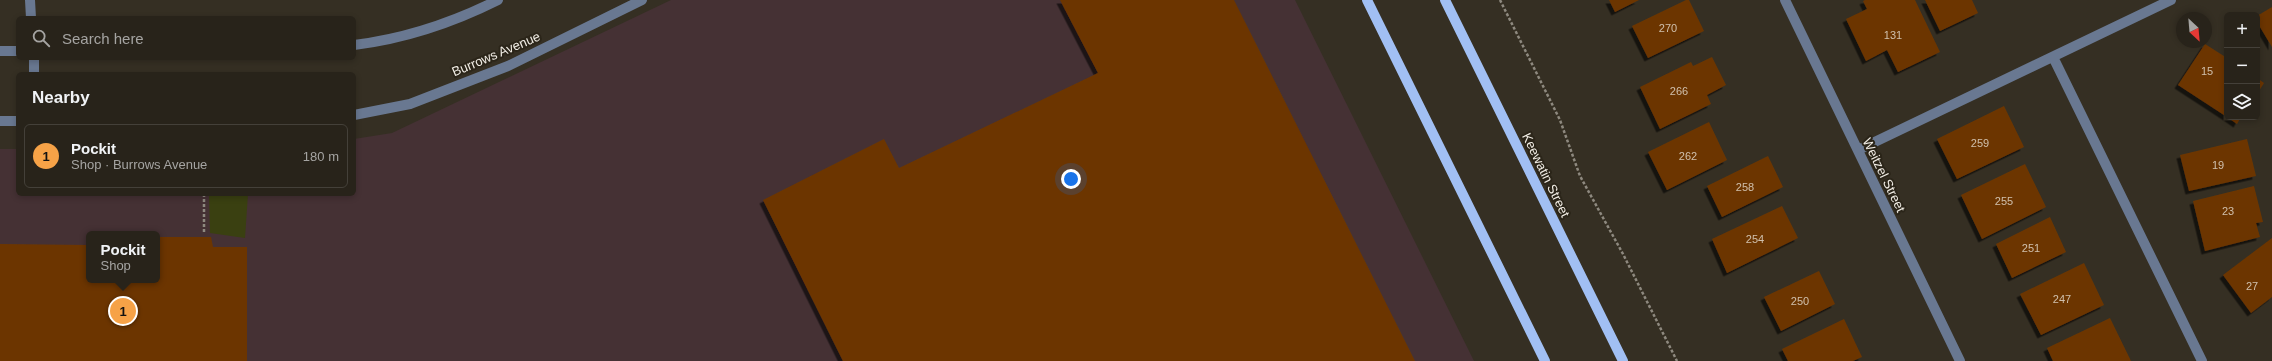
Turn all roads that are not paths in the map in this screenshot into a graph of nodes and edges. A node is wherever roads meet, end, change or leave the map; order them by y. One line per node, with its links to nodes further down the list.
1 (30, 0): 8 (street)
2 (498, 0): 9 (street)
3 (642, 0): 15 (street, Burrows Avenue)
4 (1367, 0): 19 (main road)
5 (1445, 0): 20 (main road, Keewatin Street)
6 (1785, 0): 18 (street, Weitzel Street)
7 (2171, 0): 12 (street)
8 (31, 16)
9 (356, 45)
10 (0, 51): 11 (street)
11 (16, 51)
12 (2053, 57): 18 (street); 22 (street)
13 (34, 60): 14 (street)
14 (34, 72)
15 (356, 115)
16 (0, 121): 17 (street)
17 (16, 121)
18 (1858, 150): 21 (street, Weitzel Street)
19 (1545, 361)
20 (1623, 361)
21 (1960, 361)
22 (2202, 361)

